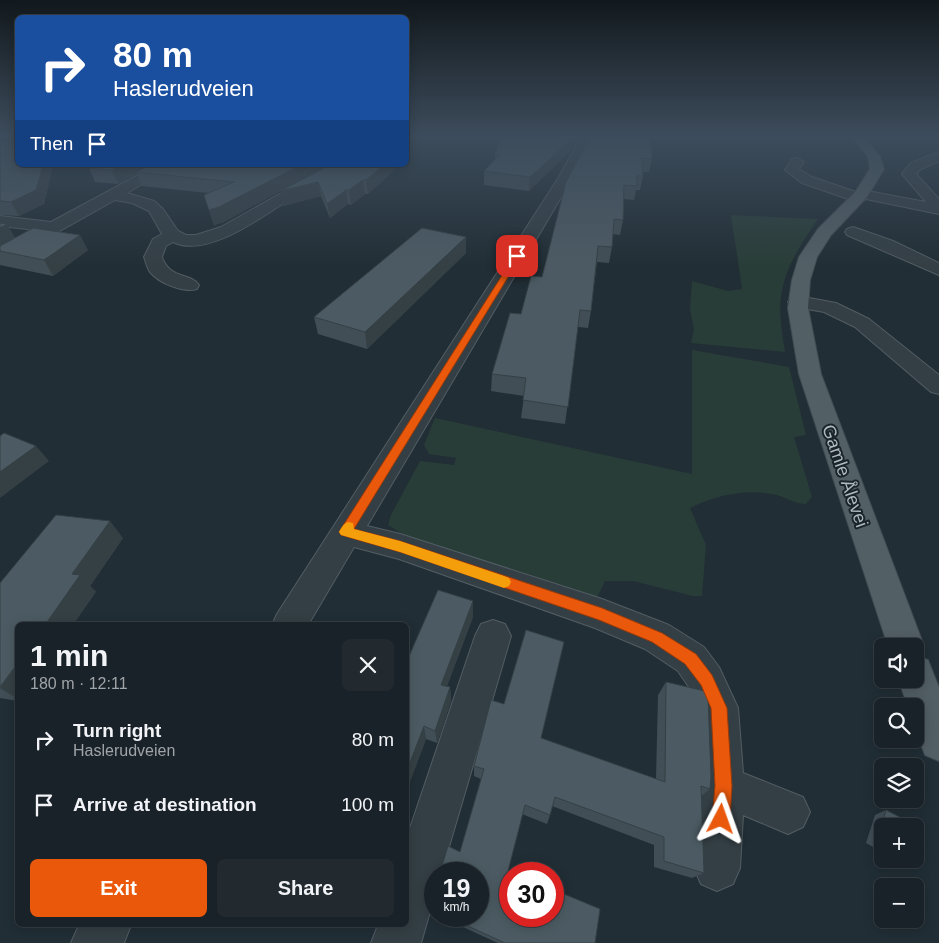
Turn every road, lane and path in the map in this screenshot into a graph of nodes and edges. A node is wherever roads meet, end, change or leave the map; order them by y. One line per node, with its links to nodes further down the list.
1 (141, 179): 7 (street)
2 (318, 179): 13 (street)
3 (565, 179): 19 (street)
4 (806, 179): 8 (street)
5 (871, 179): 8 (main road, Gamle Ålevei)
6 (913, 179): 9 (street)
7 (113, 194): 11 (street); 13 (street)
8 (861, 196): 9 (street); 17 (main road, Gamle Ålevei)
9 (938, 208)
10 (0, 222): 11 (street)
11 (52, 227): 14 (street)
12 (853, 232): 15 (street)
13 (172, 235): 16 (street)
14 (0, 257)
15 (939, 270)
16 (190, 285)
17 (798, 302): 18 (street); 22 (main road, Gamle Ålevei)
18 (939, 387)
19 (345, 532): 20 (street); 25 (street)
20 (292, 622)
21 (493, 636): 28 (street)
22 (903, 638)
23 (920, 688): 24 (main road)
24 (939, 741)
25 (723, 786): 26 (street); 27 (street)
26 (788, 812)
27 (717, 868)
28 (409, 901)
29 (106, 927): 31 (street)
30 (401, 927): 32 (street)
31 (96, 943)
32 (396, 943)

